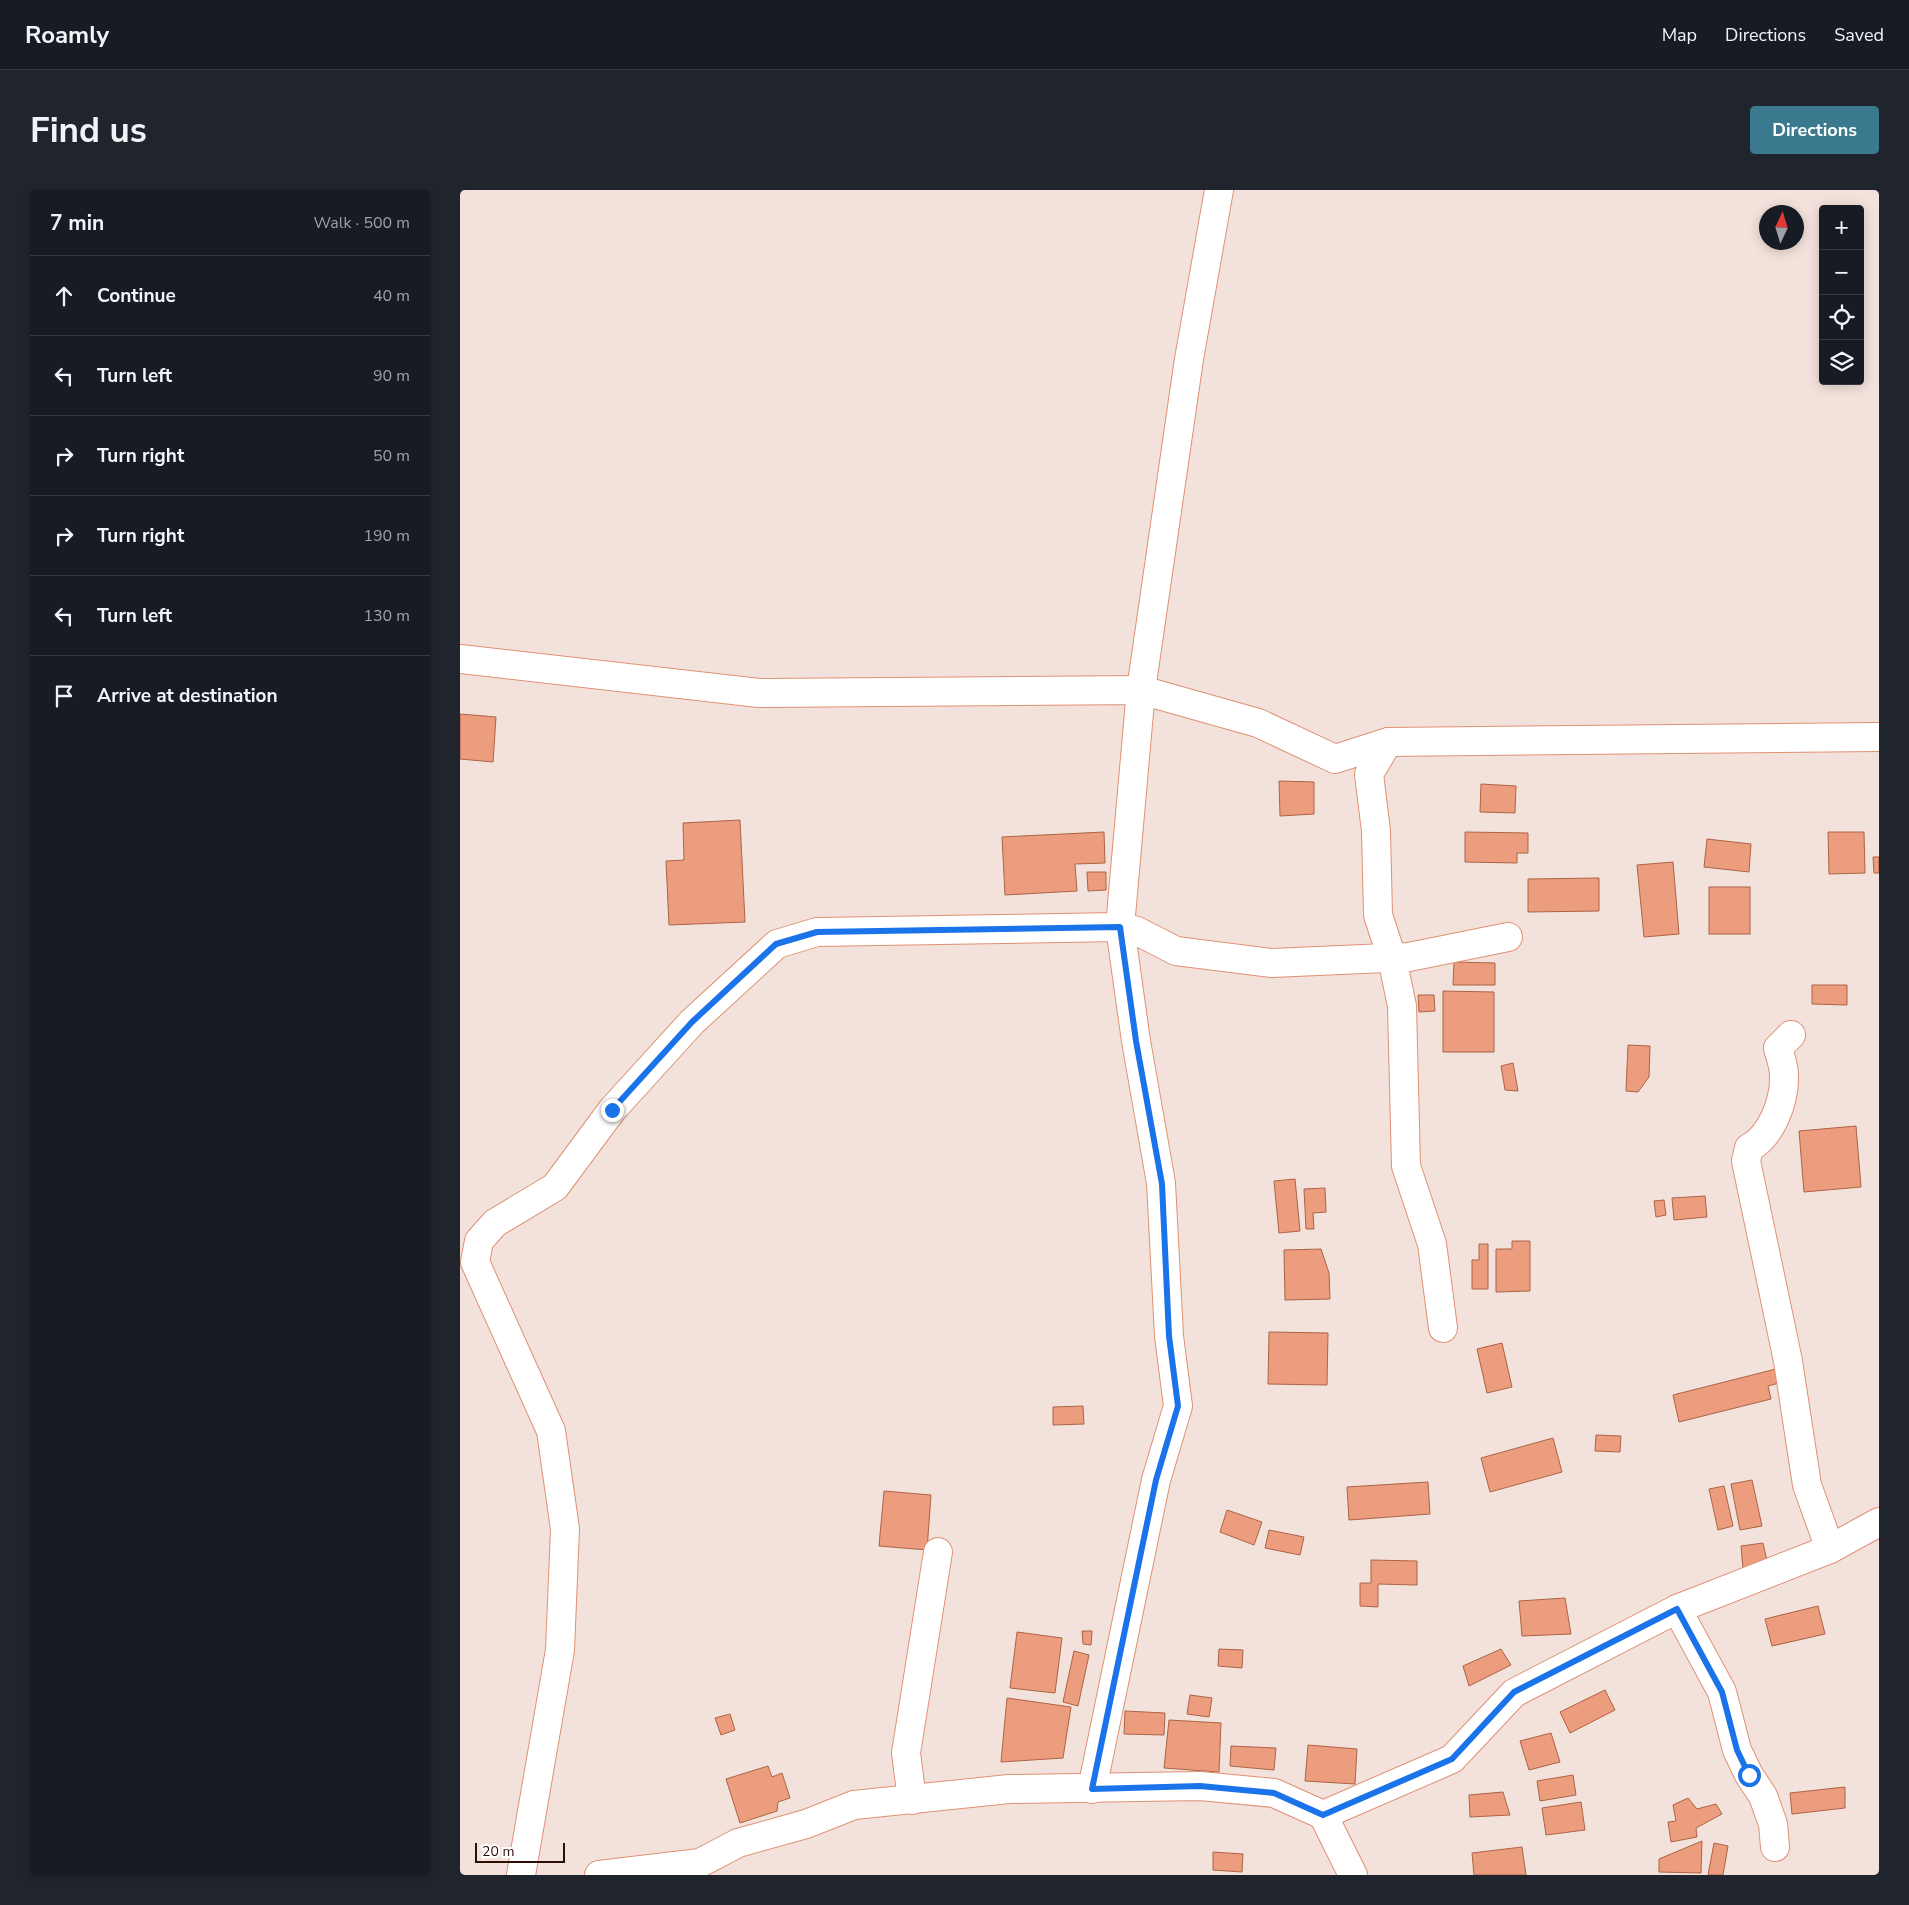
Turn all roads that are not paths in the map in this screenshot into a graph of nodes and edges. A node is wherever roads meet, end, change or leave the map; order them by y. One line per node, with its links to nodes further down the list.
1 (1219, 190): 3 (street)
2 (460, 659): 3 (street)
3 (1141, 690): 5 (street); 6 (street)
4 (1879, 737): 5 (street)
5 (1388, 742): 8 (street)
6 (1120, 927): 8 (street); 15 (street); 20 (street)
7 (1508, 937): 8 (street)
8 (1392, 958): 10 (street)
9 (1791, 1035): 12 (street)
10 (1444, 1328)
11 (1879, 1522): 12 (street)
12 (1830, 1549): 14 (street)
13 (938, 1552): 16 (street)
14 (1677, 1609): 17 (street); 18 (street)
15 (1092, 1789): 16 (street); 17 (street)
16 (912, 1800): 19 (street)
17 (1323, 1815): 22 (street)
18 (1775, 1847)
19 (702, 1869): 21 (street)
20 (521, 1875)
21 (599, 1875)
22 (1353, 1875)

